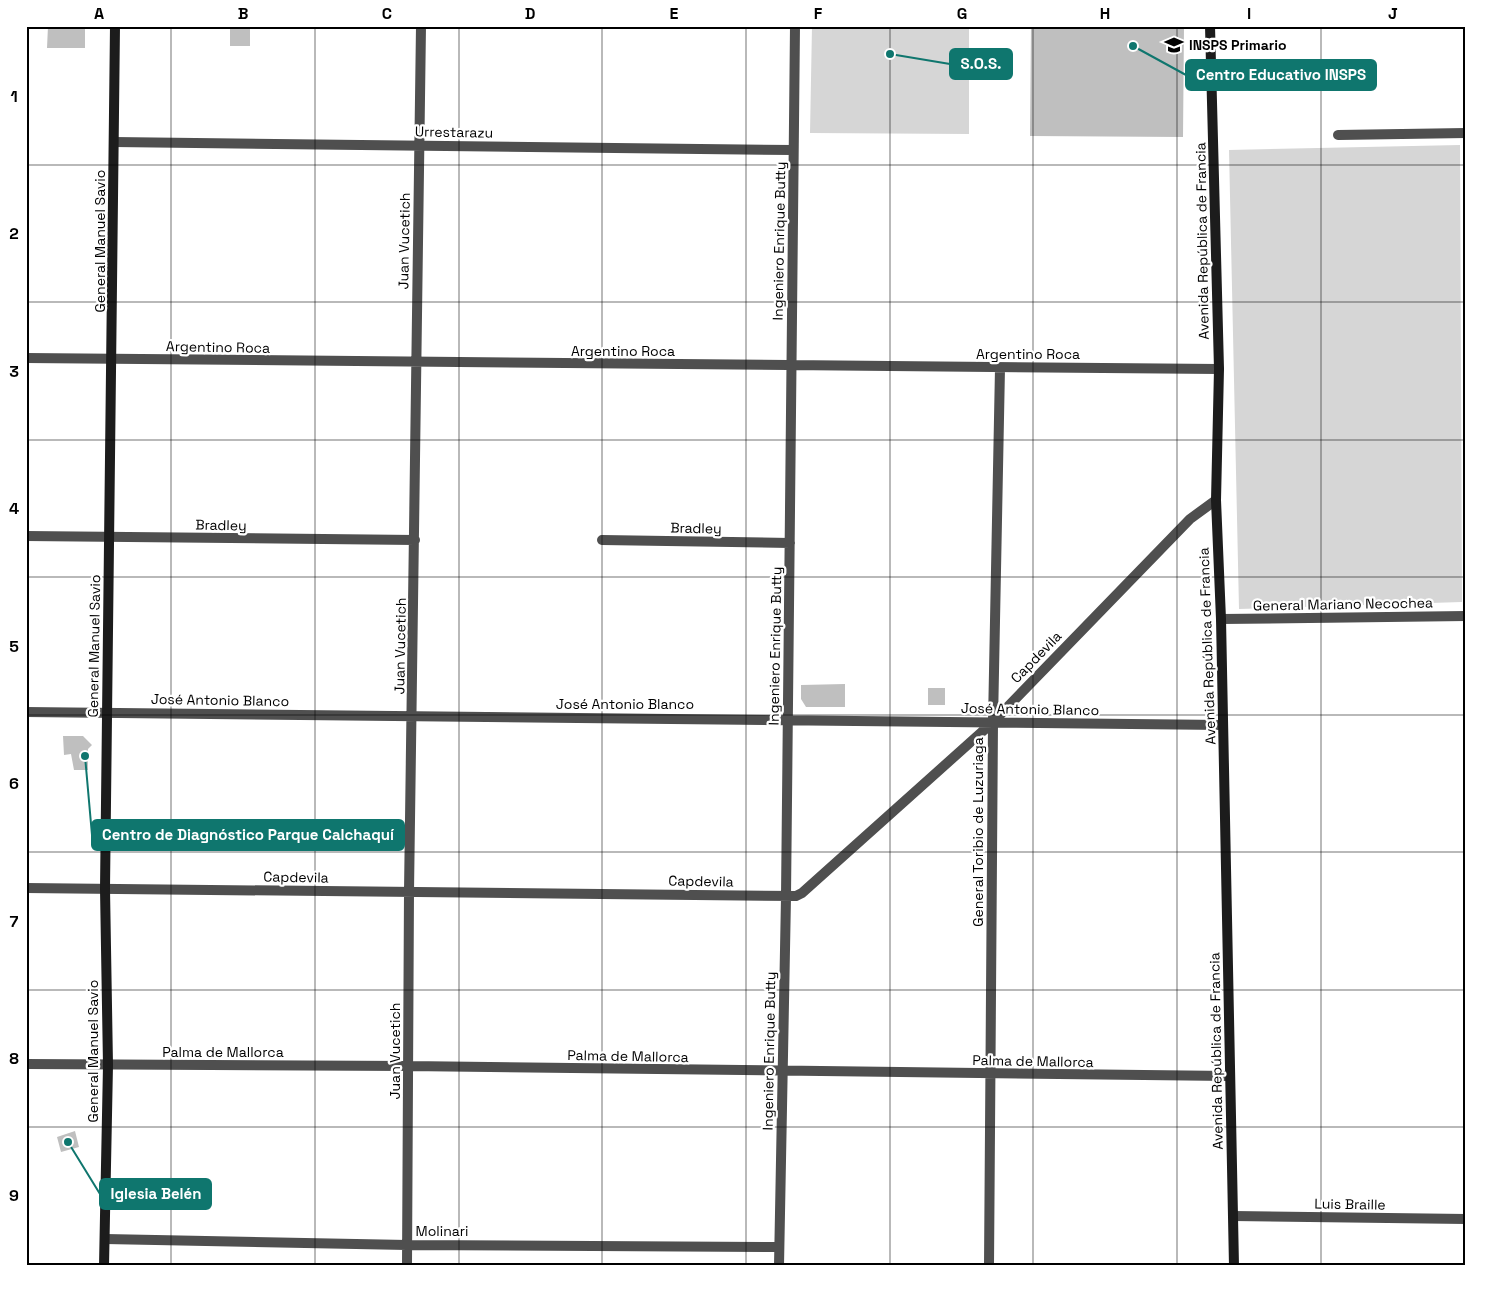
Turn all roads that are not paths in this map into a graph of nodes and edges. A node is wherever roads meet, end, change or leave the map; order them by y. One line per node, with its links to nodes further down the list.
1 (115, 26): 7 (main road, General Manuel Savio)
2 (421, 26): 8 (street, Juan Vucetich)
3 (795, 26): 9 (street, Ingeniero Enrique Butty)
4 (1210, 26): 15 (main road, Avenida República de Francia)
5 (1466, 133): 6 (street)
6 (1338, 136)
7 (114, 142): 8 (street, Urrestarazu); 11 (main road, General Manuel Savio)
8 (419, 145): 9 (street, Urrestarazu); 12 (street, Juan Vucetich)
9 (793, 150): 13 (street, Ingeniero Enrique Butty)
10 (26, 358): 11 (street, Argentino Roca)
11 (113, 360): 12 (street, Argentino Roca); 18 (main road, General Manuel Savio)
12 (417, 363): 13 (street, Argentino Roca); 19 (street, Juan Vucetich)
13 (791, 366): 14 (street, Argentino Roca); 21 (street, Ingeniero Enrique Butty)
14 (1000, 368): 15 (street, Argentino Roca); 28 (street, General Toribio de Luzuriaga)
15 (1219, 369): 16 (main road, Avenida República de Francia)
16 (1216, 500): 23 (main road, Avenida República de Francia); 28 (street, Capdevila)
17 (26, 536): 18 (street, Bradley)
18 (109, 537): 19 (street, Bradley); 25 (main road, General Manuel Savio)
19 (415, 540): 26 (street, Juan Vucetich)
20 (602, 540): 21 (street, Bradley)
21 (790, 543): 27 (street, Ingeniero Enrique Butty)
22 (1466, 616): 23 (street, General Mariano Necochea)
23 (1221, 619): 29 (main road, Avenida República de Francia)
24 (26, 712): 25 (street, José Antonio Blanco)
25 (107, 712): 26 (street, José Antonio Blanco); 31 (main road, General Manuel Savio)
26 (412, 716): 27 (street, José Antonio Blanco); 32 (street, Juan Vucetich)
27 (787, 719): 28 (street, José Antonio Blanco); 33 (street, Ingeniero Enrique Butty)
28 (992, 722): 29 (street, José Antonio Blanco); 33 (street, Capdevila); 38 (street, General Toribio de Luzuriaga)
29 (1223, 724): 39 (main road, Avenida República de Francia)
30 (26, 888): 31 (street, Capdevila)
31 (105, 889): 32 (street, Capdevila); 35 (main road, General Manuel Savio)
32 (409, 892): 33 (street, Capdevila); 36 (street, Juan Vucetich)
33 (786, 896): 37 (street, Ingeniero Enrique Butty)
34 (26, 1064): 35 (street, Palma de Mallorca)
35 (108, 1065): 36 (street, Palma de Mallorca); 42 (main road, General Manuel Savio)
36 (408, 1066): 37 (street, Palma de Mallorca); 43 (street, Juan Vucetich)
37 (783, 1072): 38 (street, Palma de Mallorca); 44 (street, Ingeniero Enrique Butty)
38 (990, 1074): 39 (street, Palma de Mallorca); 48 (street, General Toribio de Luzuriaga)
39 (1229, 1076): 40 (main road, Avenida República de Francia)
40 (1233, 1216): 41 (street, Luis Braille); 49 (main road, Avenida República de Francia)
41 (1466, 1219)
42 (105, 1239): 43 (street, Molinari); 45 (main road, General Manuel Savio)
43 (407, 1245): 44 (street, Molinari); 46 (street, Juan Vucetich)
44 (779, 1248): 47 (street, Ingeniero Enrique Butty)
45 (104, 1266)
46 (407, 1266)
47 (779, 1266)
48 (989, 1266)
49 (1234, 1266)

